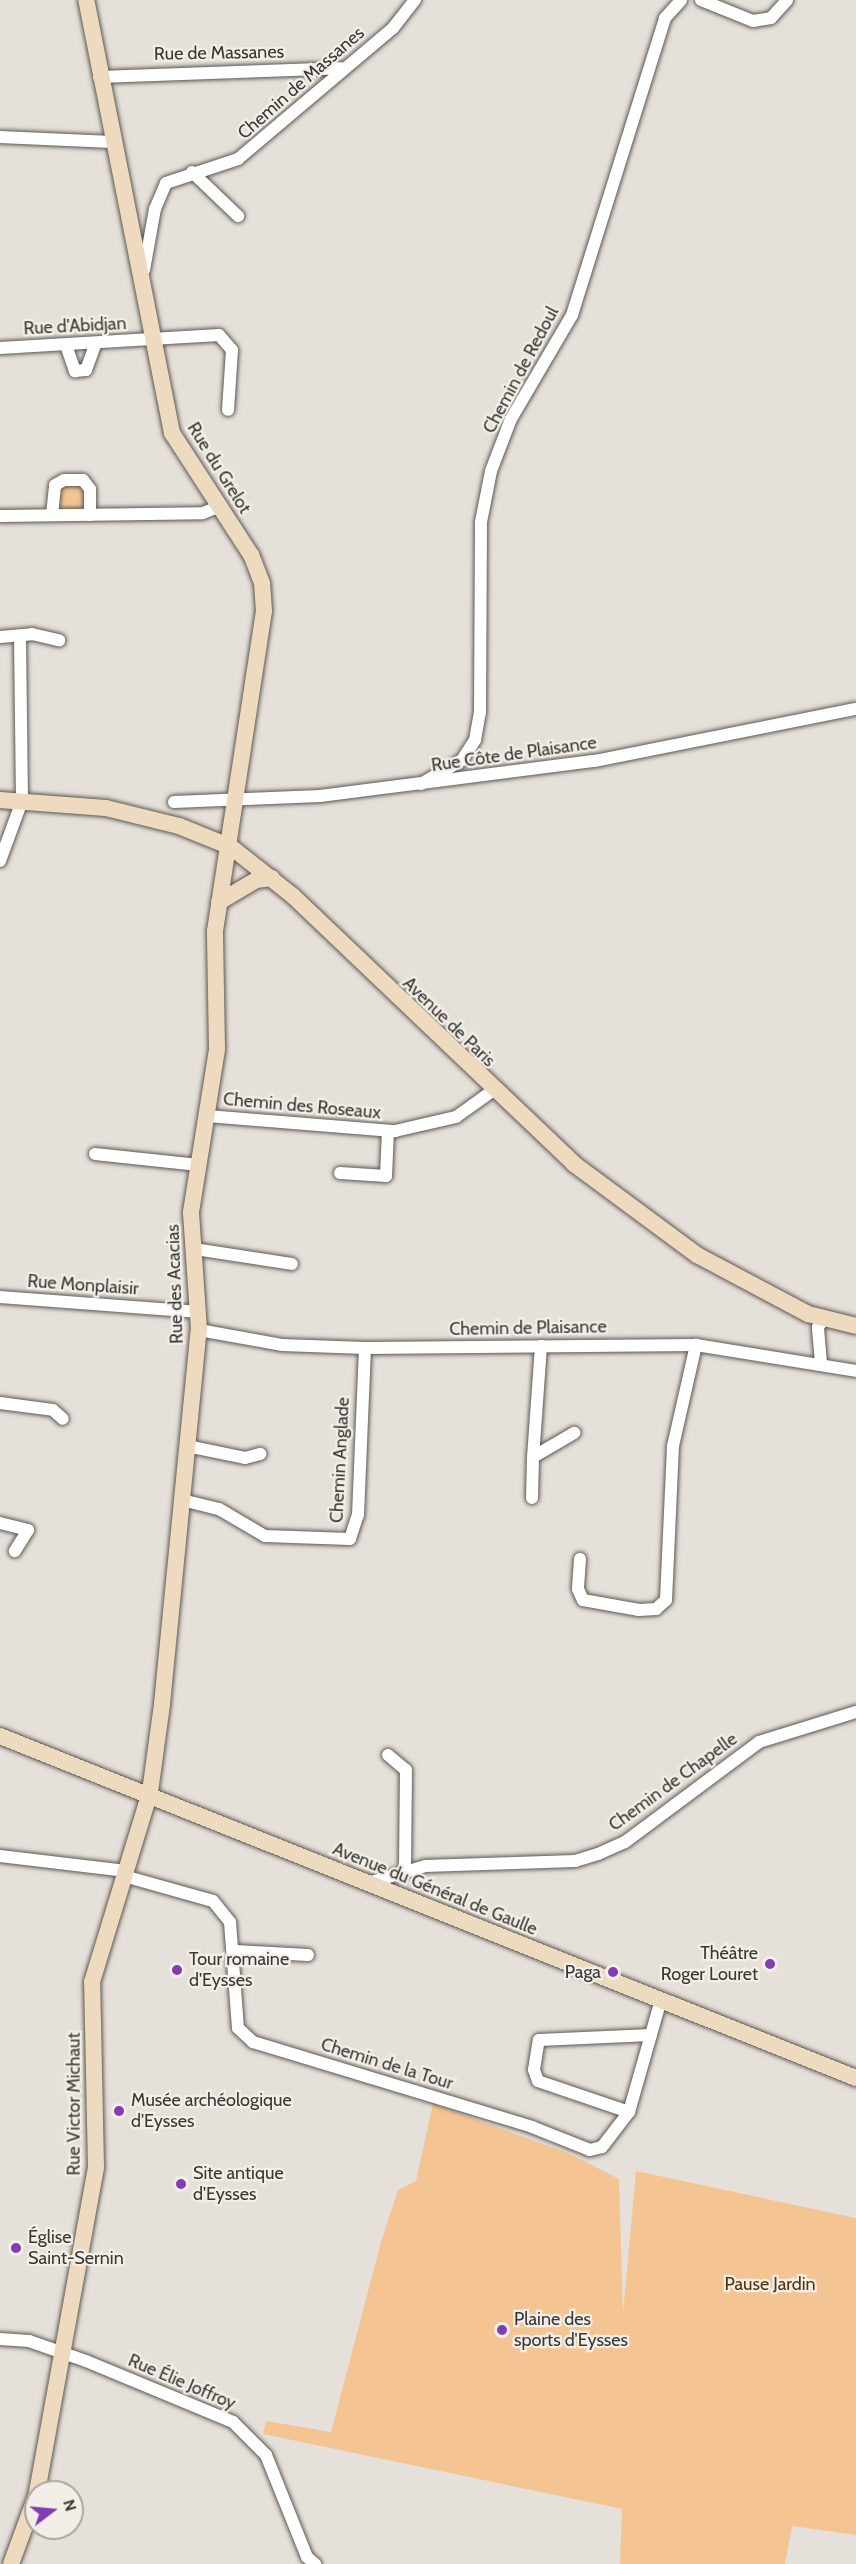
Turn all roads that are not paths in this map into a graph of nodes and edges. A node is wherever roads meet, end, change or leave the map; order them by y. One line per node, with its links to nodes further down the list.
1 (86, 0): 7 (street, Rue du Grelot)
2 (415, 0): 6 (street, Chemin de Massanes)
3 (681, 0): 26 (street, Chemin de Redoul)
4 (701, 0): 5 (street)
5 (787, 0)
6 (341, 68): 7 (street, Rue de Massanes); 10 (street, Chemin de Massanes)
7 (99, 77): 9 (street, Rue du Grelot)
8 (0, 137): 9 (street)
9 (112, 142): 12 (street, Rue du Grelot)
10 (192, 172): 11 (street); 12 (street, Chemin de Massanes)
11 (238, 216)
12 (142, 292): 13 (street, Rue du Grelot)
13 (152, 339): 14 (street, Rue d'Abidjan); 17 (street, Rue d'Abidjan); 18 (street, Rue du Grelot)
14 (96, 343): 15 (street, Rue d'Abidjan); 15 (street)
15 (66, 345): 16 (street, Rue d'Abidjan)
16 (1, 352)
17 (228, 410)
18 (218, 507): 20 (street); 30 (street, Rue du Grelot)
19 (52, 515): 20 (street); 20 (street); 21 (street)
20 (90, 515)
21 (0, 516)
22 (20, 636): 23 (street); 24 (street); 28 (street)
23 (0, 637)
24 (59, 640)
25 (856, 709): 26 (street, Rue Côte de Plaisance)
26 (421, 784): 30 (street, Rue Côte de Plaisance)
27 (0, 800): 28 (street, Avenue de Paris)
28 (22, 801): 31 (street, Avenue de Paris); 33 (street)
29 (174, 802): 30 (street, Rue Côte de Plaisance)
30 (238, 803): 31 (street); 32 (street, Rue du Grelot)
31 (203, 836): 32 (street, Avenue de Paris)
32 (231, 847): 34 (street, Avenue de Paris); 35 (street, Rue des Acacias)
33 (0, 861)
34 (272, 878): 35 (street); 36 (street, Avenue de Paris)
35 (219, 902): 37 (street, Rue des Acacias)
36 (492, 1091): 38 (street, Chemin des Roseaux); 46 (street, Avenue de Paris)
37 (207, 1116): 38 (street, Chemin des Roseaux); 40 (street, Rue des Acacias)
38 (388, 1131): 41 (street)
39 (95, 1154): 40 (street)
40 (198, 1165): 42 (street, Rue des Acacias)
41 (340, 1173)
42 (195, 1249): 43 (street); 45 (street, Rue des Acacias)
43 (292, 1264)
44 (0, 1297): 45 (street, Rue Monplaisir)
45 (199, 1312): 48 (street, Rue des Acacias)
46 (824, 1319): 47 (street, Avenue de Paris); 52 (street)
47 (856, 1326)
48 (199, 1330): 51 (street, Chemin de Plaisance); 57 (street, Rue des Acacias)
49 (696, 1345): 50 (street, Chemin de Plaisance); 52 (street, Chemin de Plaisance); 64 (street)
50 (542, 1346): 51 (street, Chemin de Plaisance); 59 (street)
51 (365, 1348): 61 (street, Chemin Anglade)
52 (821, 1363): 53 (street, Chemin de Plaisance)
53 (856, 1371)
54 (0, 1403): 55 (street)
55 (63, 1419)
56 (574, 1433): 59 (street)
57 (187, 1446): 58 (street); 61 (street, Rue des Acacias)
58 (260, 1454)
59 (533, 1457): 60 (street)
60 (532, 1498)
61 (182, 1500): 68 (street, Rue des Acacias)
62 (0, 1523): 63 (street)
63 (15, 1551)
64 (580, 1559)
65 (856, 1712): 70 (street, Chemin de Chapelle)
66 (0, 1736): 68 (street, Avenue du Général de Gaulle)
67 (387, 1755): 70 (street)
68 (150, 1792): 71 (street, Rue Victor Michaut); 72 (street, Avenue du Général de Gaulle)
69 (0, 1856): 71 (street, Chemin de la Tour)
70 (405, 1870): 72 (street, Chemin de Chapelle)
71 (125, 1874): 73 (street, Chemin de la Tour); 80 (street, Rue Victor Michaut)
72 (368, 1883): 75 (street, Avenue du Général de Gaulle)
73 (235, 1951): 74 (street); 78 (street, Chemin de la Tour)
74 (308, 1955)
75 (661, 2000): 76 (street); 77 (street, Avenue du Général de Gaulle)
76 (651, 2035): 78 (street); 78 (street)
77 (856, 2078)
78 (629, 2112)
79 (0, 2339): 80 (street, Rue Élie Joffroy)
80 (62, 2352): 81 (street, Rue Victor Michaut); 84 (street, Rue Élie Joffroy)
81 (39, 2480)
82 (24, 2528): 83 (street, Rue Victor Michaut)
83 (11, 2564)
84 (315, 2564)

